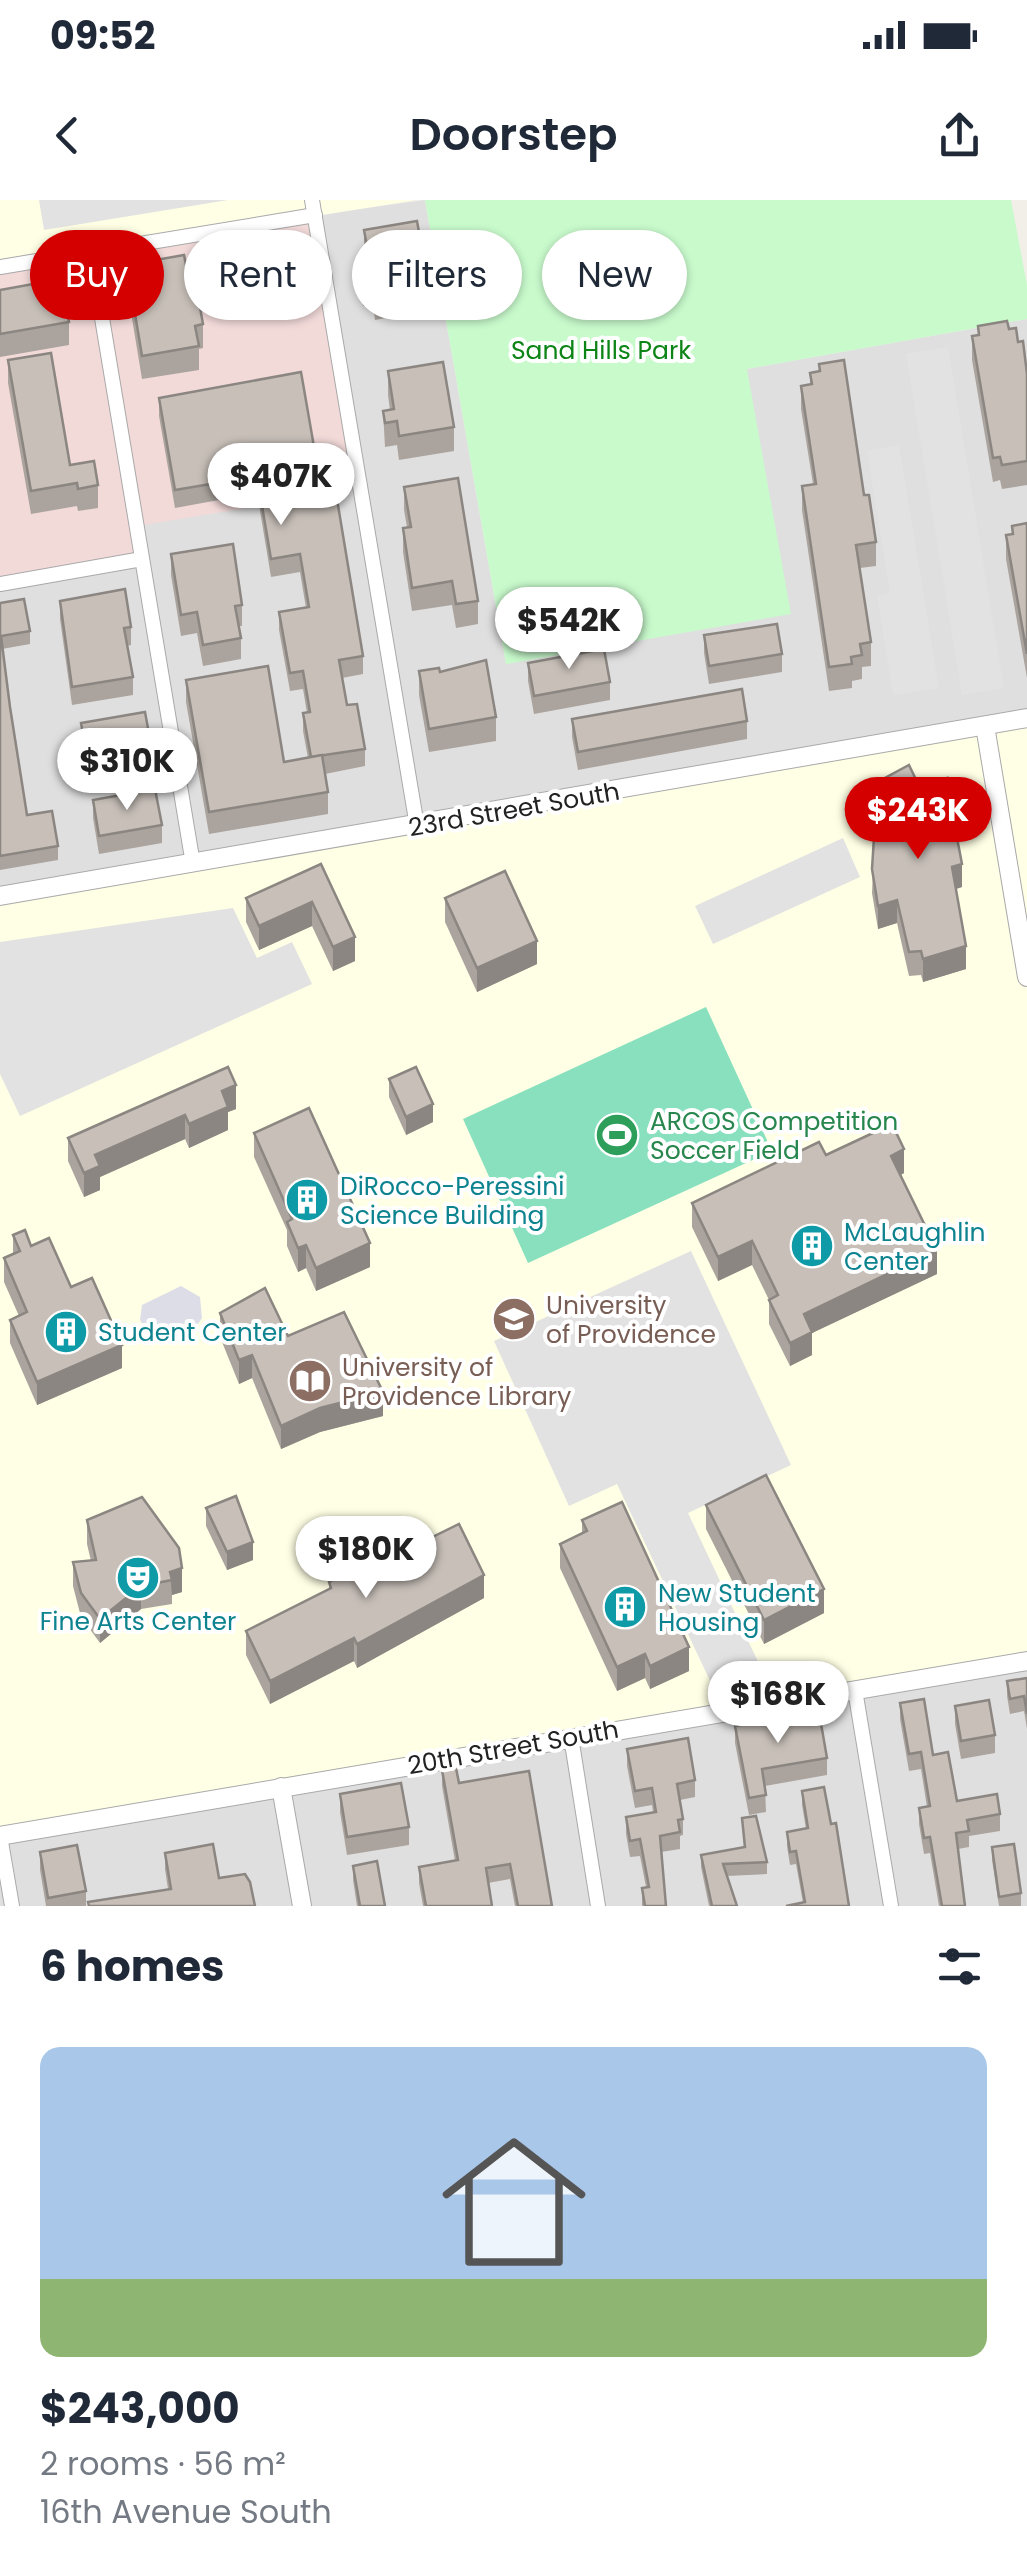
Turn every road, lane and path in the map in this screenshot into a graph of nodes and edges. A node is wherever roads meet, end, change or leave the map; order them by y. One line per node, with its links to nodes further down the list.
1 (314, 208): 2 (street); 10 (street)
2 (164, 238)
3 (30, 263): 4 (street)
4 (0, 268)
5 (102, 320): 6 (street)
6 (142, 559): 7 (street); 11 (street)
7 (0, 584)
8 (1027, 718): 9 (street, 23rd Street South)
9 (985, 726): 10 (street, 23rd Street South); 13 (street)
10 (417, 826): 11 (street, 23rd Street South)
11 (193, 864): 12 (street, 23rd Street South)
12 (0, 896)
13 (1027, 977)
14 (1027, 1661): 15 (street, 20th Street South)
15 (855, 1690): 16 (street, 20th Street South); 22 (street)
16 (571, 1736): 17 (street, 20th Street South); 21 (street)
17 (281, 1787): 18 (street, 20th Street South); 20 (street)
18 (0, 1836): 19 (street)
19 (12, 1906)
20 (302, 1906)
21 (598, 1906)
22 (891, 1906)

